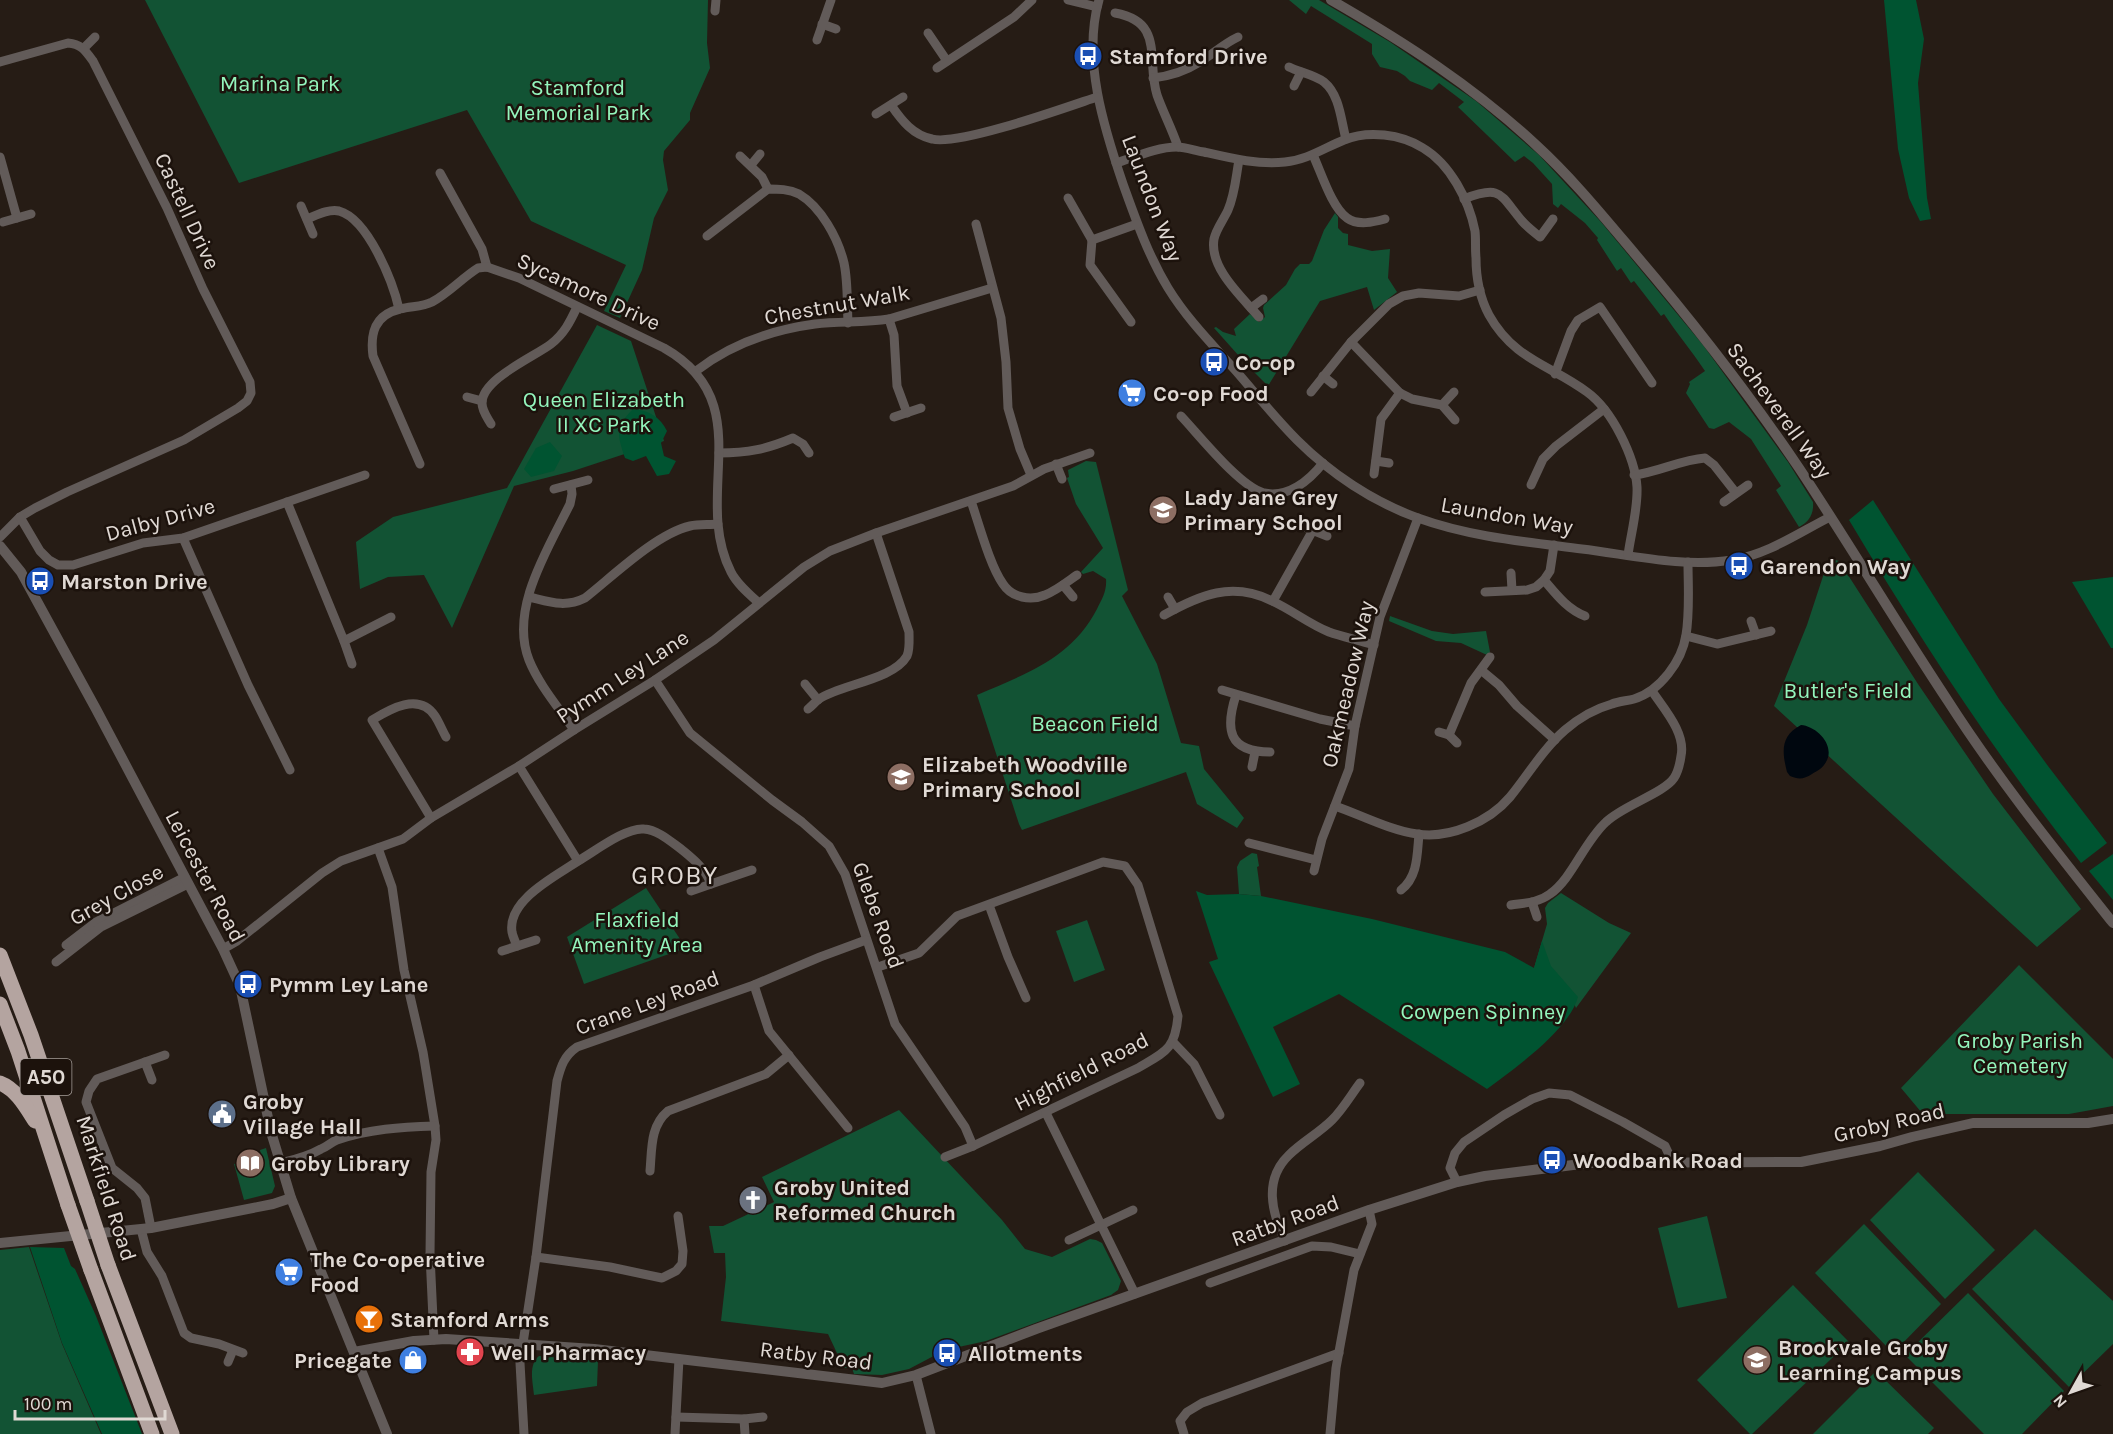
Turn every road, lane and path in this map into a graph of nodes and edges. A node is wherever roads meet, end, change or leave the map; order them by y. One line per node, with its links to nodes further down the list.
1 (716, 0): 8 (street)
2 (831, 0): 11 (street)
3 (1032, 0): 20 (street)
4 (1068, 0): 6 (street)
5 (1330, 0): 113 (street, Sacheverell Way)
6 (1098, 3): 28 (street, Laundon Way)
7 (1131, 5): 10 (street)
8 (715, 10)
9 (1115, 13): 10 (street)
10 (1127, 15): 25 (street)
11 (822, 24): 12 (street); 17 (street)
12 (836, 28)
13 (928, 33): 20 (street)
14 (1219, 33): 18 (street)
15 (95, 37): 19 (street)
16 (1238, 37): 18 (street)
17 (817, 40)
18 (1225, 43): 25 (street)
19 (84, 48): 21 (street); 112 (street, Castell Drive)
20 (947, 61): 23 (street)
21 (0, 62)
22 (1289, 67): 24 (street)
23 (937, 68)
24 (1301, 72): 26 (street); 31 (street)
25 (1153, 78): 32 (street)
26 (1294, 86)
27 (903, 97): 29 (street)
28 (1097, 97): 29 (street); 38 (street, Laundon Way)
29 (891, 105): 30 (street)
30 (876, 114)
31 (1346, 139): 34 (street); 43 (street)
32 (1178, 147): 37 (street); 38 (street)
33 (760, 154): 39 (street)
34 (1313, 155): 37 (street); 48 (street)
35 (740, 156): 39 (street)
36 (0, 157): 46 (street)
37 (1239, 160): 61 (street)
38 (1116, 163): 52 (street, Laundon Way)
39 (751, 165): 41 (street)
40 (440, 173): 56 (street)
41 (768, 189): 54 (street); 65 (street)
42 (1068, 198): 55 (street)
43 (1464, 199): 49 (street); 58 (street)
44 (301, 206): 47 (street)
45 (31, 214): 46 (street)
46 (18, 218): 50 (street)
47 (307, 219): 53 (street); 62 (street)
48 (1385, 219)
49 (1554, 219)
50 (3, 222)
51 (976, 224): 57 (street)
52 (1137, 224): 55 (street); 94 (street, Laundon Way)
53 (313, 234)
54 (707, 236)
55 (1092, 240): 66 (street)
56 (487, 267): 60 (street, Sycamore Drive); 62 (street, Sycamore Drive)
57 (992, 288): 64 (street, Chestnut Walk); 99 (street)
58 (1480, 290): 67 (street); 69 (street)
59 (1263, 299): 61 (street)
60 (577, 307): 68 (street, Sycamore Drive); 77 (street)
61 (1251, 308): 63 (street)
62 (399, 309): 96 (street, Sycamore Drive)
63 (1259, 317)
64 (889, 319): 65 (street, Chestnut Walk); 81 (street)
65 (848, 322): 68 (street, Chestnut Walk)
66 (1131, 322)
67 (1351, 342): 70 (street); 75 (street)
68 (696, 371): 89 (street, Sycamore Drive)
69 (1555, 374): 71 (street); 80 (street)
70 (1323, 376): 72 (street); 73 (street)
71 (1652, 383)
72 (1333, 384)
73 (1311, 392)
74 (1454, 392): 78 (street)
75 (1400, 393): 78 (street); 93 (street)
76 (467, 397): 77 (street)
77 (482, 401): 85 (street)
78 (1442, 405): 84 (street)
79 (921, 408): 81 (street)
80 (1604, 409): 92 (street); 100 (street)
81 (907, 413): 83 (street)
82 (1181, 416): 94 (street)
83 (894, 417)
84 (1455, 420)
85 (491, 424)
86 (794, 427): 87 (street)
87 (793, 438): 89 (street); 90 (street)
88 (1535, 452): 92 (street)
89 (720, 453): 115 (street, Sycamore Drive)
90 (809, 453)
91 (1090, 453): 97 (street, Pymm Ley Lane)
92 (1543, 459): 106 (street)
93 (1376, 461): 95 (street); 98 (street)
94 (1323, 463): 114 (street, Laundon Way)
95 (1389, 463)
96 (420, 464)
97 (1056, 464): 99 (street, Pymm Ley Lane); 102 (street)
98 (1374, 474)
99 (1031, 475): 109 (street, Pymm Ley Lane)
100 (1634, 475): 108 (street); 122 (street)
101 (365, 476): 110 (street, Dalby Drive)
102 (1062, 479)
103 (588, 480): 105 (street)
104 (1748, 484): 108 (street)
105 (571, 485): 107 (street); 132 (street)
106 (1530, 485)
107 (554, 489)
108 (1736, 493): 111 (street)
109 (971, 501): 116 (street, Pymm Ley Lane); 129 (street)
110 (287, 502): 119 (street, Dalby Drive); 145 (street)
111 (1724, 502)
112 (20, 517): 118 (street); 124 (street)
113 (1830, 517): 123 (street, Laundon Way); 188 (street, Sacheverell Way)
114 (1418, 518): 120 (street, Laundon Way); 146 (street, Oakmeadow Way)
115 (718, 524): 132 (street); 136 (street, Sycamore Drive)
116 (876, 533): 136 (street, Pymm Ley Lane); 155 (street)
117 (1327, 536): 135 (street)
118 (0, 537)
119 (183, 538): 124 (street, Dalby Drive); 168 (street)
120 (1554, 545): 122 (street, Laundon Way); 128 (street)
121 (0, 546): 178 (street, Leicester Road)
122 (1628, 555): 123 (street, Laundon Way)
123 (1688, 562): 144 (street)
124 (58, 565): 127 (street)
125 (1511, 573): 130 (street)
126 (1077, 575): 129 (street)
127 (56, 576)
128 (1544, 580): 130 (street); 139 (street)
129 (1063, 585): 133 (street)
130 (1512, 590): 131 (street)
131 (1485, 592)
132 (529, 597): 158 (street)
133 (1073, 597)
134 (1168, 597): 137 (street)
135 (1273, 601): 137 (street); 146 (street)
136 (759, 603): 150 (street, Pymm Ley Lane)
137 (1175, 609): 138 (street)
138 (1164, 615)
139 (1585, 616)
140 (391, 617): 145 (street)
141 (1751, 621): 143 (street)
142 (1771, 631): 143 (street)
143 (1756, 635): 144 (street)
144 (1686, 636): 153 (street)
145 (344, 641): 148 (street)
146 (1374, 645): 157 (street, Oakmeadow Way)
147 (1490, 657): 149 (street)
148 (352, 664)
149 (1481, 670): 160 (street); 162 (street)
150 (655, 680): 158 (street, Pymm Ley Lane); 190 (street, Glebe Road)
151 (805, 684): 155 (street)
152 (1222, 690): 154 (street)
153 (1652, 691): 162 (street); 184 (street)
154 (1236, 695): 157 (street); 164 (street)
155 (818, 700): 156 (street)
156 (808, 709)
157 (1355, 726): 169 (street, Oakmeadow Way)
158 (574, 730): 166 (street, Pymm Ley Lane)
159 (1439, 732): 160 (street)
160 (1449, 735): 163 (street)
161 (446, 737): 170 (street)
162 (1555, 741): 171 (street)
163 (1457, 742)
164 (1255, 752): 165 (street); 167 (street)
165 (1270, 752)
166 (519, 766): 170 (street, Pymm Ley Lane); 175 (street)
167 (1252, 767)
168 (290, 770)
169 (1335, 806): 171 (street); 174 (street, Oakmeadow Way)
170 (432, 818): 173 (street, Pymm Ley Lane)
171 (1419, 834): 179 (street)
172 (1249, 843): 174 (street)
173 (378, 848): 193 (street, Pymm Ley Lane); 211 (street)
174 (1316, 860): 177 (street, Oakmeadow Way)
175 (578, 861): 180 (street); 192 (street)
176 (752, 870): 180 (street)
177 (1314, 871)
178 (186, 880): 191 (street, Grey Close); 193 (street, Leicester Road); 196 (street)
179 (1410, 883): 181 (street); 182 (street)
180 (711, 884): 183 (street)
181 (1419, 889)
182 (1401, 890)
183 (691, 891)
184 (1532, 902): 186 (street); 187 (street)
185 (989, 904): 197 (street, Highfield Road); 199 (street); 201 (street, Highfield Road)
186 (1510, 905)
187 (1537, 917)
188 (2113, 923)
189 (536, 940): 192 (street)
190 (866, 940): 197 (street, Glebe Road); 198 (street, Crane Ley Road)
191 (66, 945)
192 (517, 946): 194 (street)
193 (223, 949): 216 (street, Leicester Road)
194 (502, 951)
195 (0, 955): 244 (highway, Markfield Road / A50, bridge)
196 (56, 962)
197 (878, 967): 214 (street, Glebe Road)
198 (754, 985): 203 (street); 230 (street, Crane Ley Road)
199 (1026, 998)
200 (0, 1004): 213 (highway, Markfield Road / A50)
201 (1173, 1042): 208 (street, Highfield Road); 209 (street)
202 (165, 1055): 204 (street)
203 (789, 1055): 212 (street); 218 (street)
204 (145, 1062): 205 (street); 225 (street)
205 (152, 1080)
206 (0, 1083): 213 (highway)
207 (1360, 1083): 227 (street)
208 (1046, 1113): 214 (street, Highfield Road); 224 (street)
209 (1220, 1115)
210 (2113, 1119): 217 (street, Groby Road)
211 (435, 1125): 216 (street); 233 (street)
212 (848, 1128)
213 (48, 1141): 243 (highway, Markfield Road / A50, bridge)
214 (973, 1146): 215 (street, Highfield Road)
215 (945, 1157)
216 (281, 1162): 220 (street, Leicester Road)
217 (1673, 1163): 219 (street, Ratby Road); 219 (street)
218 (650, 1170)
219 (1457, 1182): 222 (street, Ratby Road)
220 (291, 1198): 225 (street); 235 (street, Leicester Road)
221 (1133, 1210): 224 (street)
222 (1369, 1210): 227 (street, Ratby Road); 229 (street)
223 (678, 1216): 230 (street)
224 (1101, 1224): 226 (street); 232 (street)
225 (146, 1228): 228 (street); 238 (street)
226 (1069, 1240)
227 (1285, 1241): 232 (street, Ratby Road)
228 (0, 1243)
229 (1360, 1254): 231 (street); 236 (street)
230 (536, 1257): 234 (street, Crane Ley Road)
231 (1210, 1283)
232 (1135, 1294): 239 (street, Ratby Road)
233 (434, 1340): 234 (street, Ratby Road); 235 (street, Ratby Road)
234 (522, 1345): 237 (street, Ratby Road); 246 (street, Crane Ley Road)
235 (354, 1352): 245 (street)
236 (1339, 1353): 250 (street); 251 (street)
237 (679, 1359): 239 (street, Ratby Road); 240 (street)
238 (228, 1362)
239 (916, 1375): 249 (street)
240 (676, 1417): 242 (street); 247 (street)
241 (763, 1417): 242 (street)
242 (744, 1419): 248 (street)
243 (152, 1434)
244 (172, 1434)
245 (387, 1434)
246 (524, 1434)
247 (675, 1434)
248 (746, 1434)
249 (931, 1434)
250 (1184, 1434)
251 (1330, 1434)

